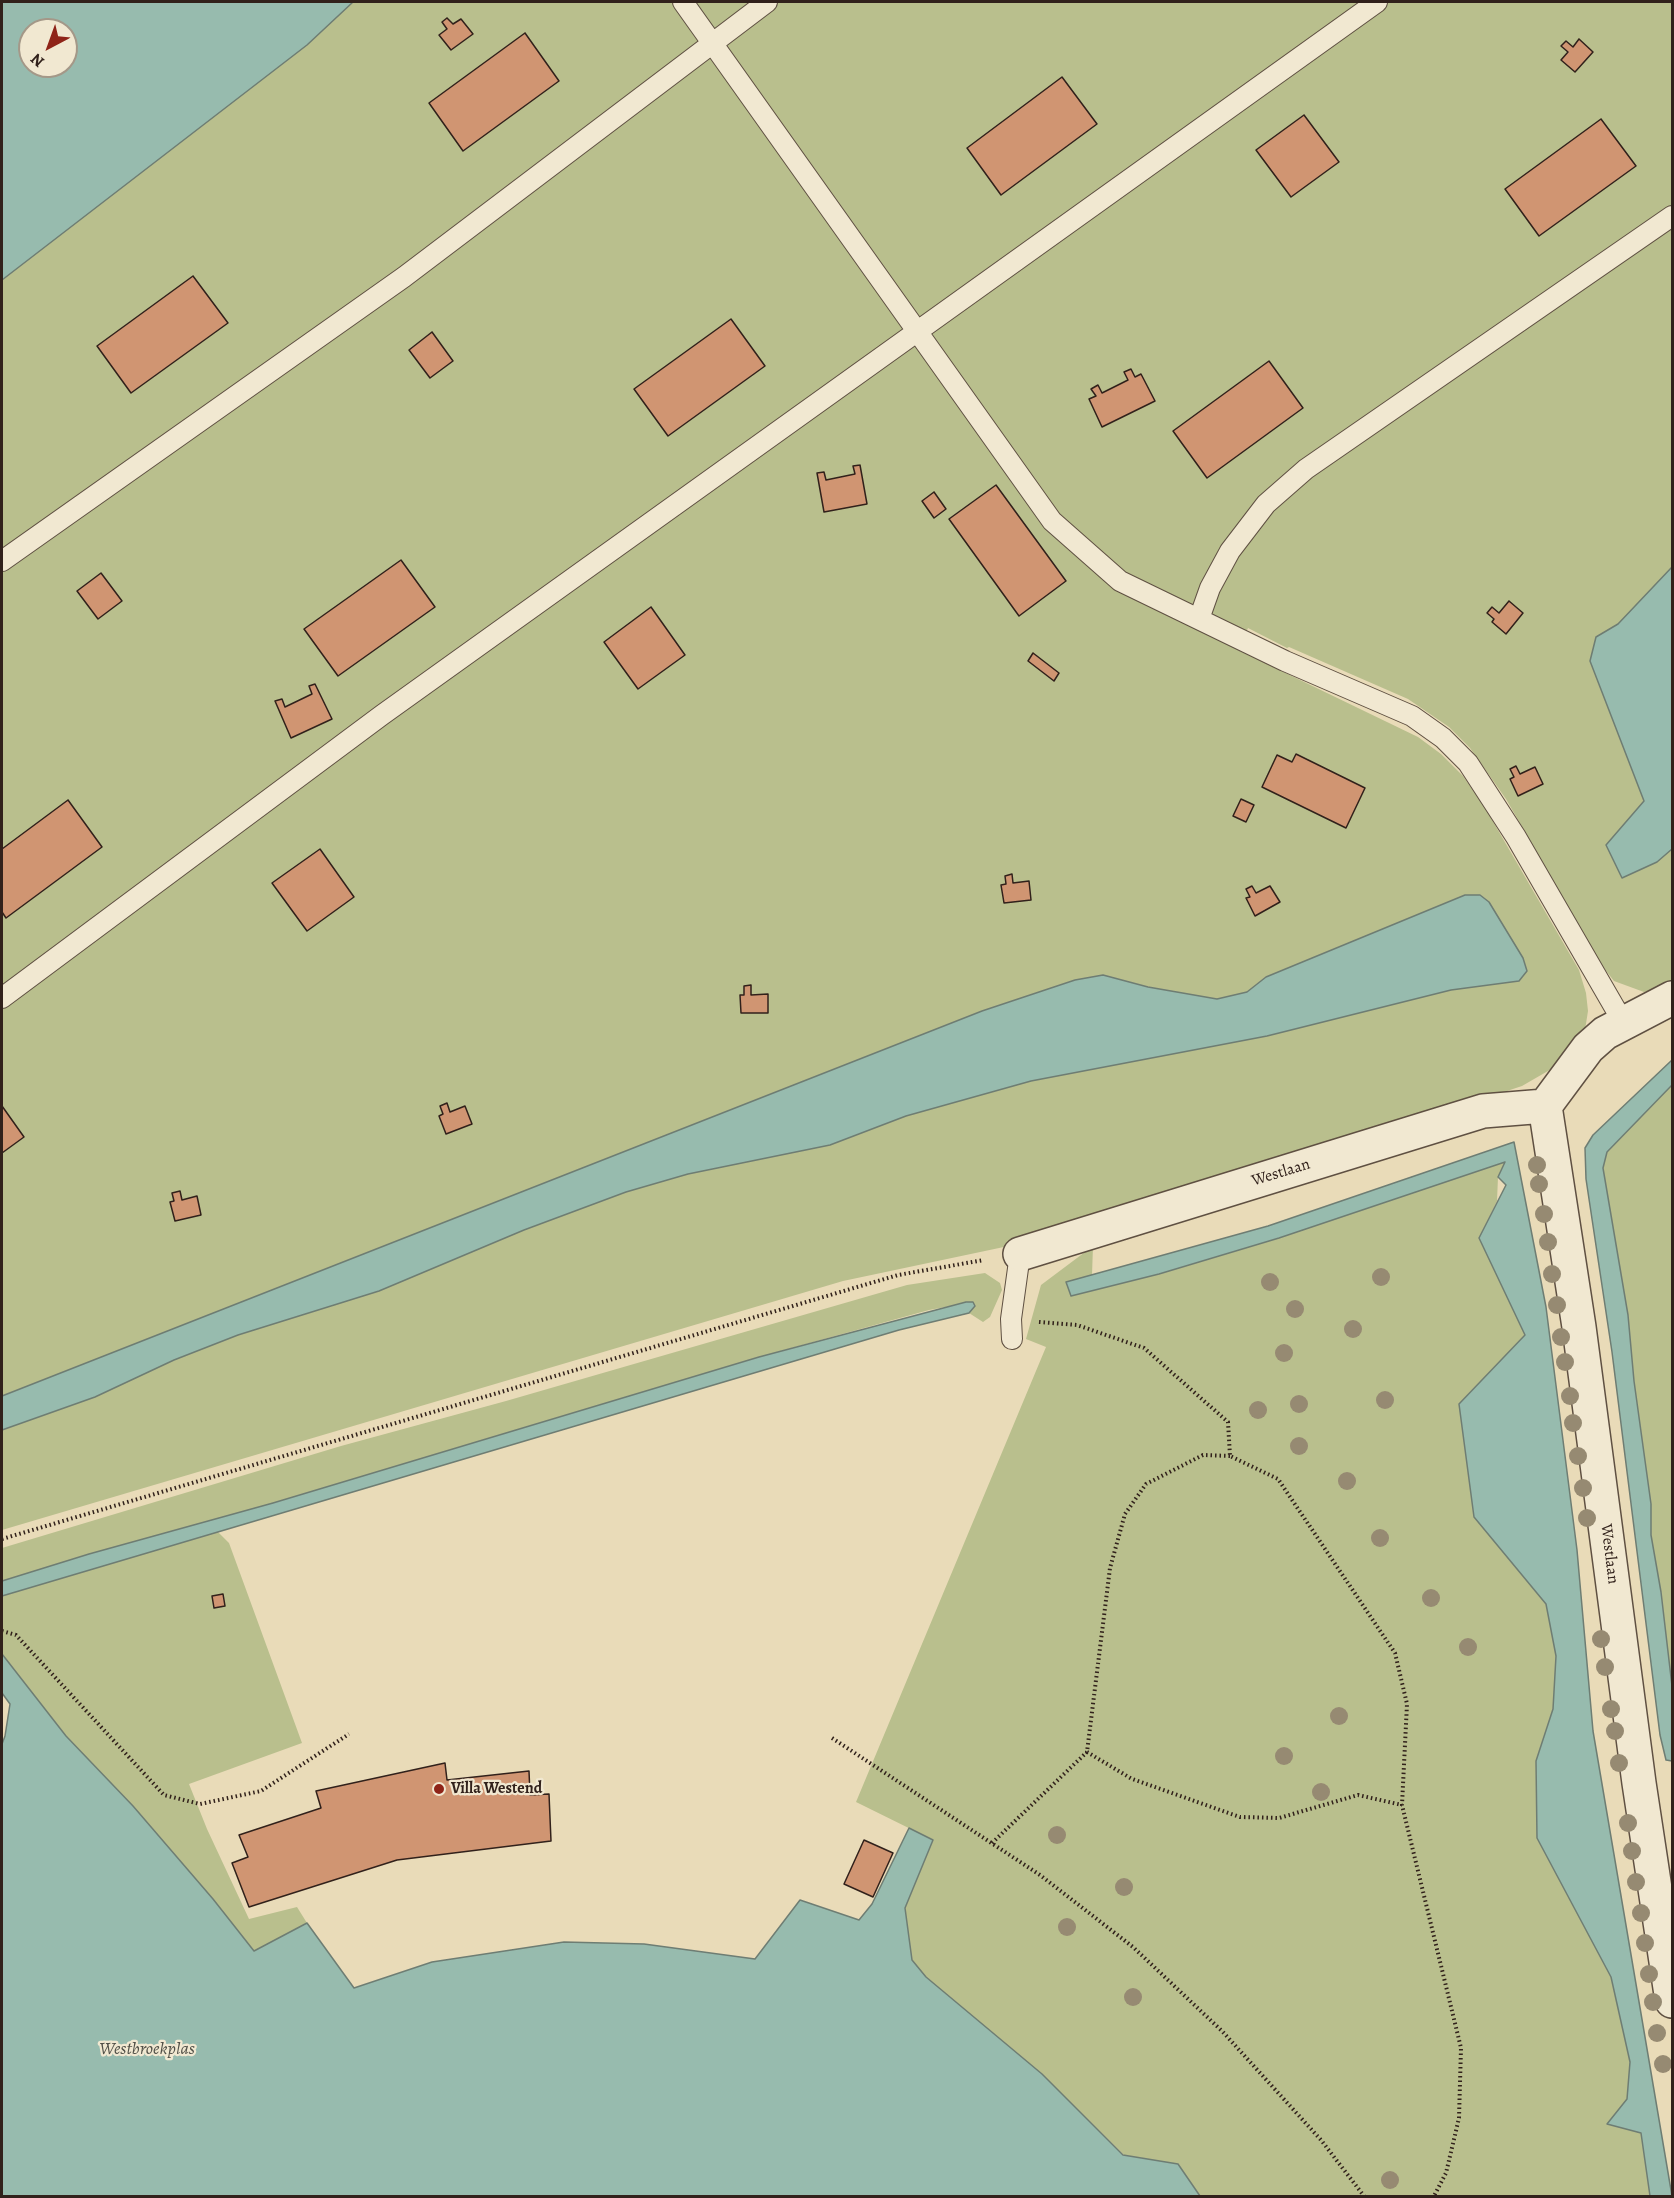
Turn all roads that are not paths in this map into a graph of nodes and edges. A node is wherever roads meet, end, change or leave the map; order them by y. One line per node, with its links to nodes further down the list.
1 (683, 2): 4 (lane)
2 (767, 2): 4 (lane)
3 (1377, 2): 6 (lane)
4 (711, 44): 6 (lane); 7 (lane)
5 (1672, 216): 8 (lane)
6 (917, 331): 8 (lane); 9 (lane)
7 (2, 561)
8 (1199, 619): 11 (lane)
9 (2, 998)
10 (1672, 998): 11 (street)
11 (1623, 1022): 12 (street)
12 (1545, 1106): 13 (street, Westlaan); 15 (street, Westlaan)
13 (1020, 1254): 14 (lane)
14 (1012, 1339)
15 (1672, 2001)

